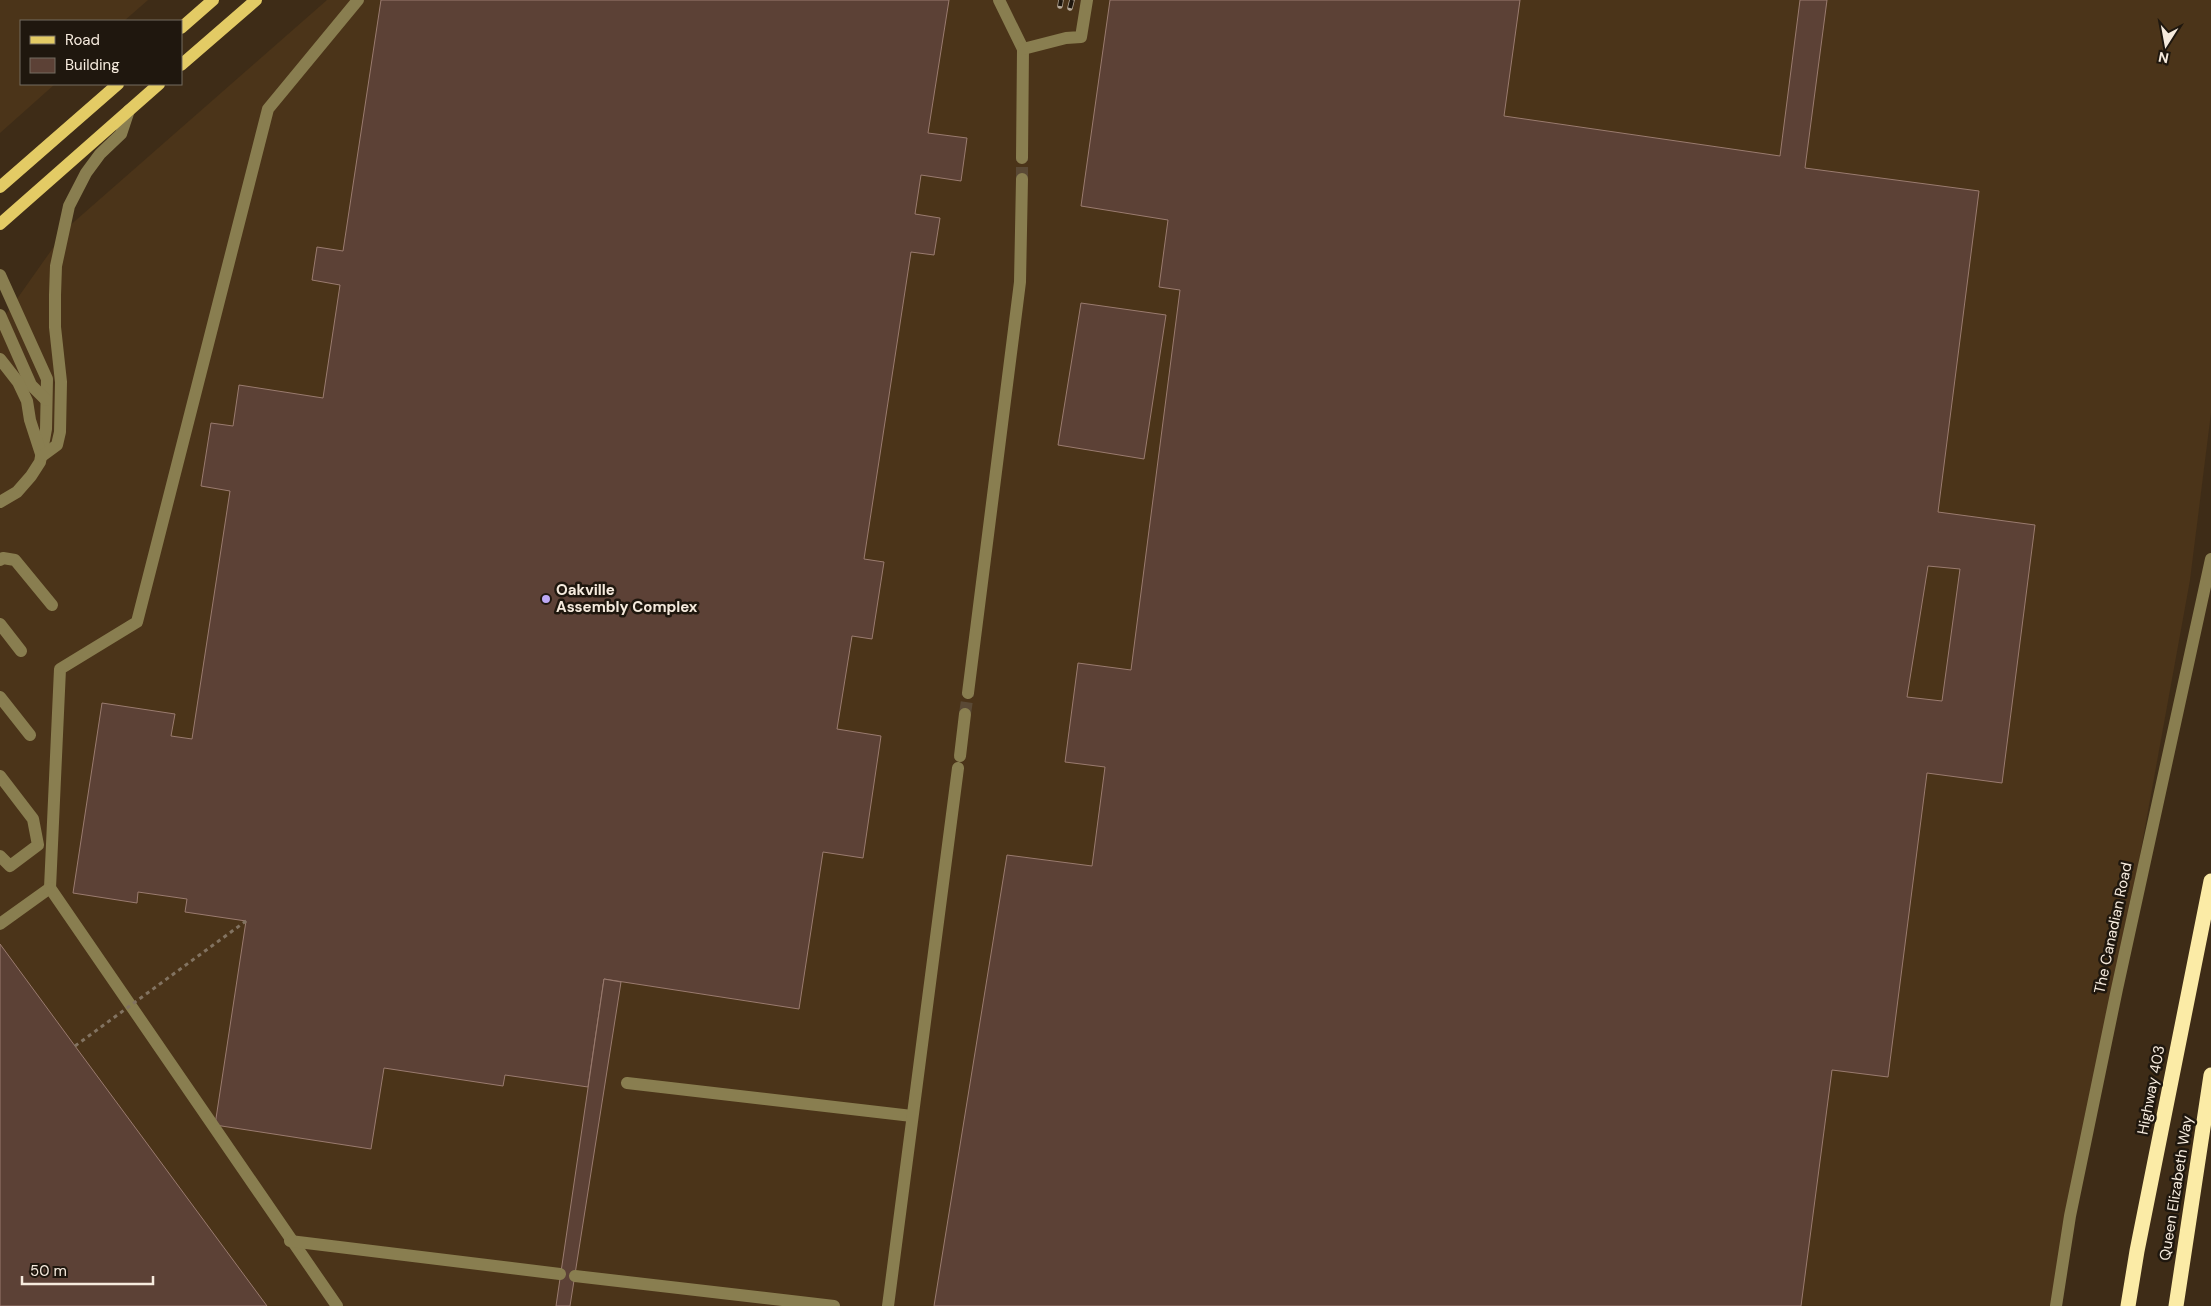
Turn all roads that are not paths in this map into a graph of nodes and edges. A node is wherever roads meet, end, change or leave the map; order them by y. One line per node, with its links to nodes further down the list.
1 (213, 0): 6 (main road)
2 (256, 0): 8 (main road)
3 (358, 0): 34 (street)
4 (999, 0): 7 (street)
5 (1087, 0): 7 (street)
6 (182, 27)
7 (1023, 49): 12 (street)
8 (182, 64)
9 (117, 85): 14 (main road)
10 (158, 85): 11 (main road)
11 (129, 110): 15 (main road); 20 (street)
12 (1022, 158)
13 (1022, 179): 27 (street)
14 (0, 187)
15 (0, 224)
16 (0, 275): 19 (street)
17 (0, 315): 19 (street)
18 (0, 359): 20 (street)
19 (46, 400): 20 (street)
20 (42, 456): 21 (street)
21 (0, 502)
22 (2211, 559): 45 (street, The Canadian Road)
23 (0, 560): 24 (street)
24 (52, 605)
25 (0, 624): 26 (street)
26 (21, 652)
27 (968, 693)
28 (0, 697): 30 (street)
29 (965, 714): 38 (street)
30 (30, 735)
31 (0, 776): 32 (street)
32 (0, 856)
33 (2211, 881): 46 (highway, Highway 403)
34 (50, 888): 35 (street); 39 (street)
35 (0, 924)
36 (2211, 1075): 47 (highway, Queen Elizabeth Way)
37 (627, 1083): 38 (street)
38 (912, 1116): 44 (street)
39 (290, 1241): 40 (street); 42 (street)
40 (560, 1274)
41 (575, 1276): 43 (street)
42 (336, 1306)
43 (834, 1306)
44 (888, 1306)
45 (2056, 1306)
46 (2128, 1306)
47 (2176, 1306)

